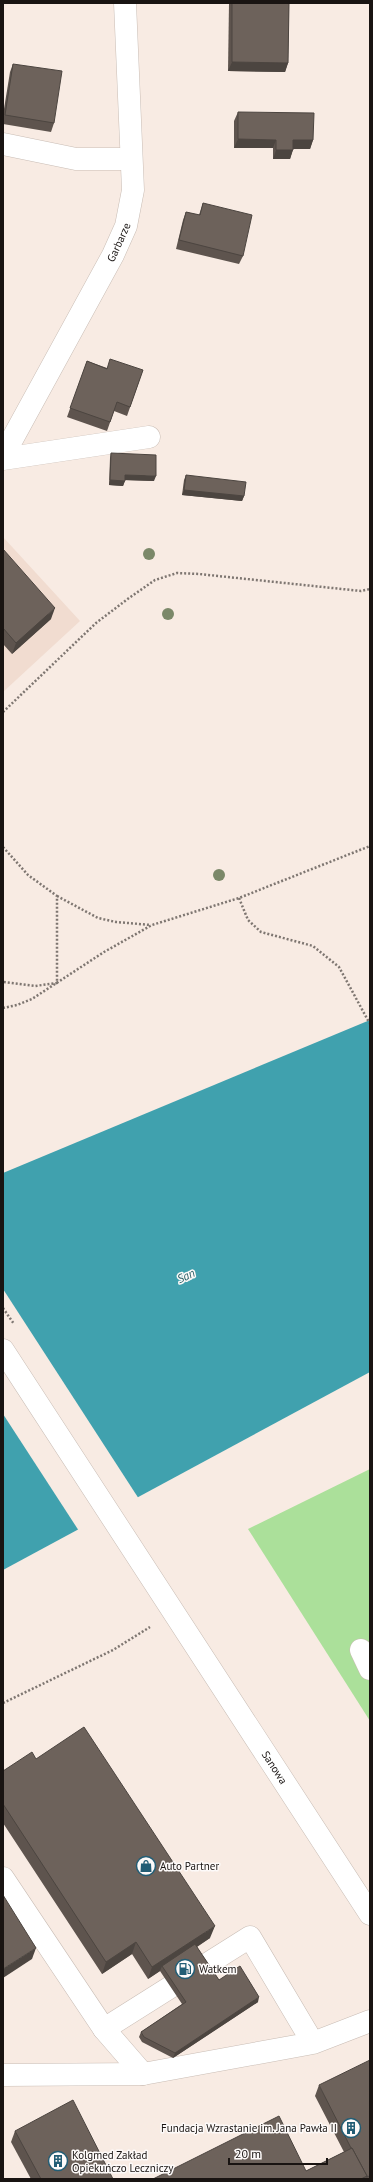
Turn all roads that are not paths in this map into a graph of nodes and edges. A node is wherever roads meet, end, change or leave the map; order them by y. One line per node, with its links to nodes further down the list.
1 (125, 3): 3 (main road, Garbarze)
2 (3, 144): 3 (main road)
3 (131, 159): 5 (main road, Garbarze)
4 (149, 437): 6 (main road)
5 (3, 456)
6 (3, 459)
7 (3, 1350): 9 (main road, Sanowa)
8 (3, 1878): 11 (main road)
9 (370, 1914)
10 (370, 2021): 12 (main road)
11 (104, 2029): 12 (main road); 13 (main road)
12 (313, 2043): 13 (main road)
13 (143, 2074): 14 (main road)
14 (3, 2075)

